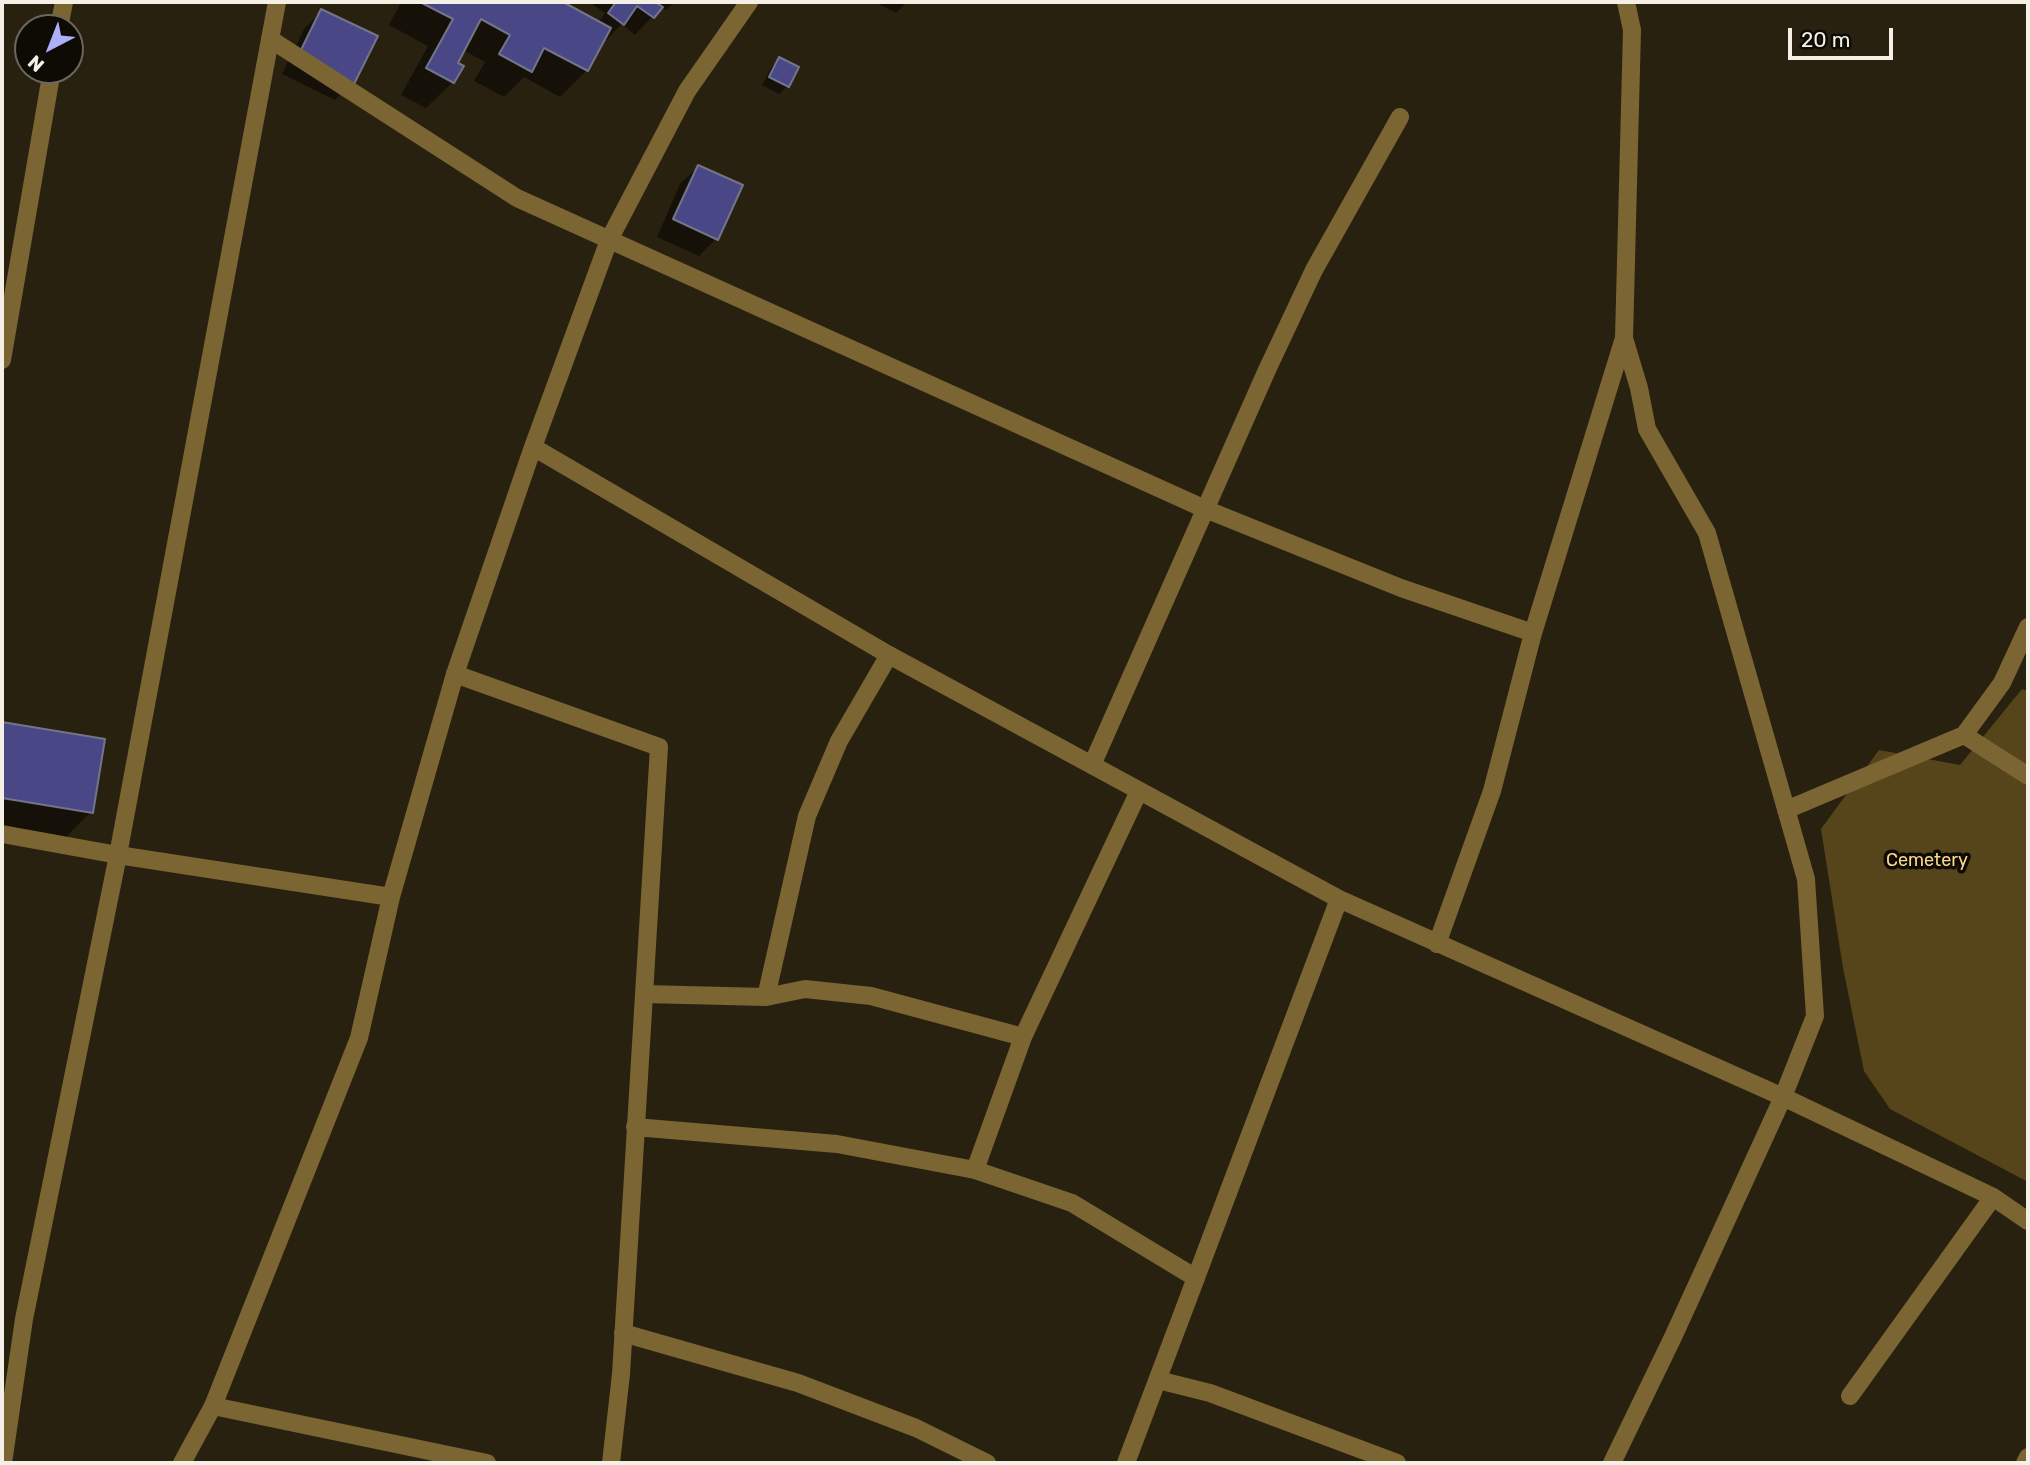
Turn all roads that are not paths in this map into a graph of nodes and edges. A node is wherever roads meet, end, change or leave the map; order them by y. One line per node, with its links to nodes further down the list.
1 (276, 2): 4 (street)
2 (749, 2): 7 (street)
3 (1626, 2): 8 (street)
4 (270, 39): 7 (street); 22 (street)
5 (50, 84): 9 (street)
6 (1400, 117): 11 (street)
7 (609, 240): 10 (street); 11 (street)
8 (1624, 338): 13 (street); 20 (street)
9 (2, 360)
10 (533, 447): 14 (street); 15 (street)
11 (1205, 509): 13 (street); 17 (street)
12 (2028, 627): 16 (street)
13 (1533, 633): 25 (street)
14 (889, 655): 17 (street); 27 (street)
15 (456, 674): 23 (street); 26 (street)
16 (1964, 735): 18 (street); 20 (street)
17 (1092, 765): 19 (street)
18 (2028, 776)
19 (1139, 791): 24 (street); 28 (street)
20 (1786, 810): 29 (street)
21 (2, 834): 22 (street)
22 (118, 855): 23 (street); 40 (street)
23 (391, 897): 38 (street)
24 (1339, 899): 25 (street); 34 (street)
25 (1437, 944): 29 (street)
26 (643, 994): 27 (street); 30 (street)
27 (766, 997): 28 (street)
28 (1023, 1037): 31 (street)
29 (1783, 1097): 32 (street); 47 (street)
30 (635, 1127): 31 (street); 35 (street)
31 (975, 1170): 34 (street)
32 (1993, 1197): 33 (street); 37 (street)
33 (2028, 1221)
34 (1196, 1278): 36 (street)
35 (623, 1333): 43 (street); 44 (street)
36 (1158, 1380): 45 (street); 46 (street)
37 (1850, 1396)
38 (213, 1406): 41 (street); 42 (street)
39 (2028, 1457): 48 (street)
40 (4, 1463)
41 (182, 1463)
42 (487, 1463)
43 (611, 1463)
44 (987, 1463)
45 (1126, 1463)
46 (1397, 1463)
47 (1612, 1463)
48 (2025, 1463)

